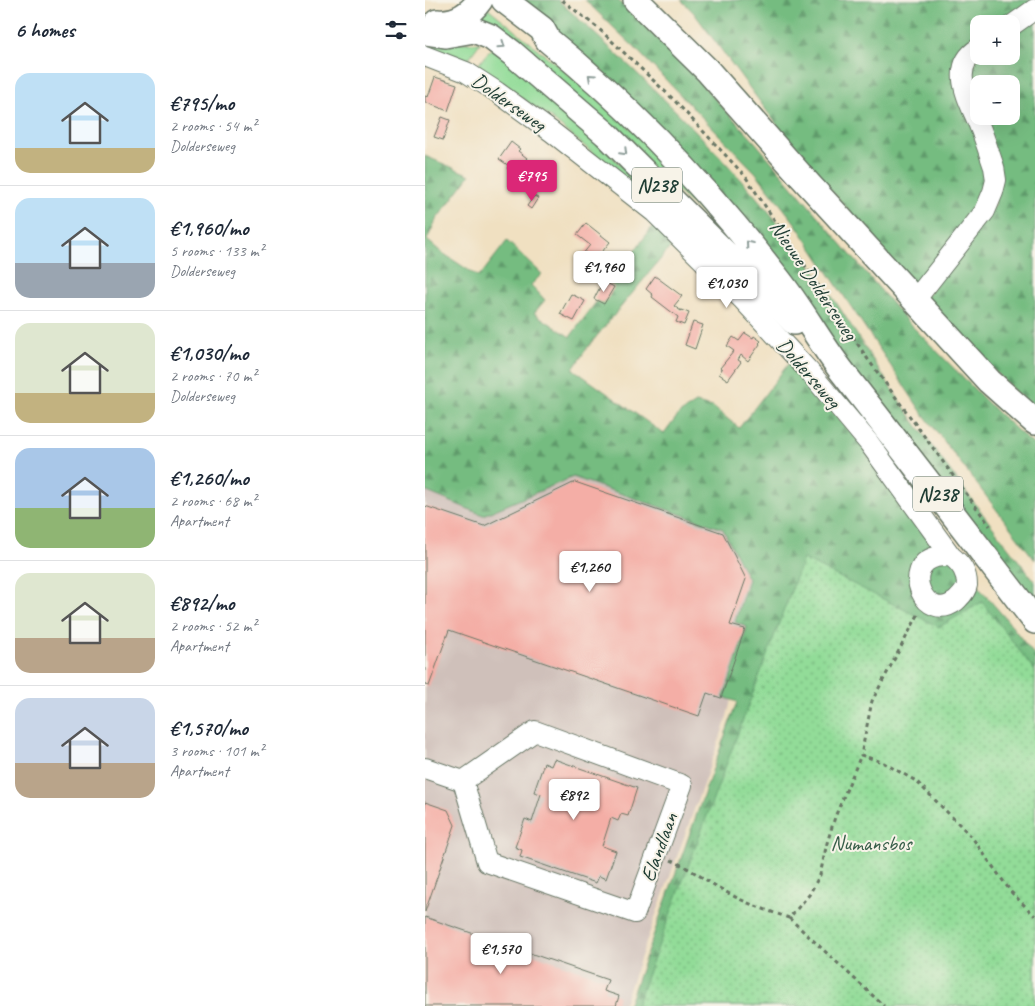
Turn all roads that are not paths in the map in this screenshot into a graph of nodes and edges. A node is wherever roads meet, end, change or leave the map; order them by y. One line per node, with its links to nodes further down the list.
1 (480, 0): 7 (main road, N238)
2 (487, 0): 8 (main road, Nieuwe Dolderseweg / N238)
3 (505, 0): 8 (main road, Nieuwe Dolderseweg / N238)
4 (636, 0): 11 (main road)
5 (1035, 9): 6 (street)
6 (1020, 20)
7 (427, 26): 12 (main road, Nieuwe Dolderseweg / N238, one-way to 12)
8 (548, 40): 12 (main road, Nieuwe Dolderseweg / N238, one-way to 8)
9 (970, 55): 11 (street)
10 (425, 56): 14 (street, Dolderseweg)
11 (915, 300): 13 (main road)
12 (840, 368): 15 (main road, Nieuwe Dolderseweg / N238)
13 (1035, 422)
14 (951, 556): 14 (street, Dolderseweg)
15 (1035, 621)
16 (425, 768): 17 (street)
17 (463, 781): 17 (street, Elandlaan)

